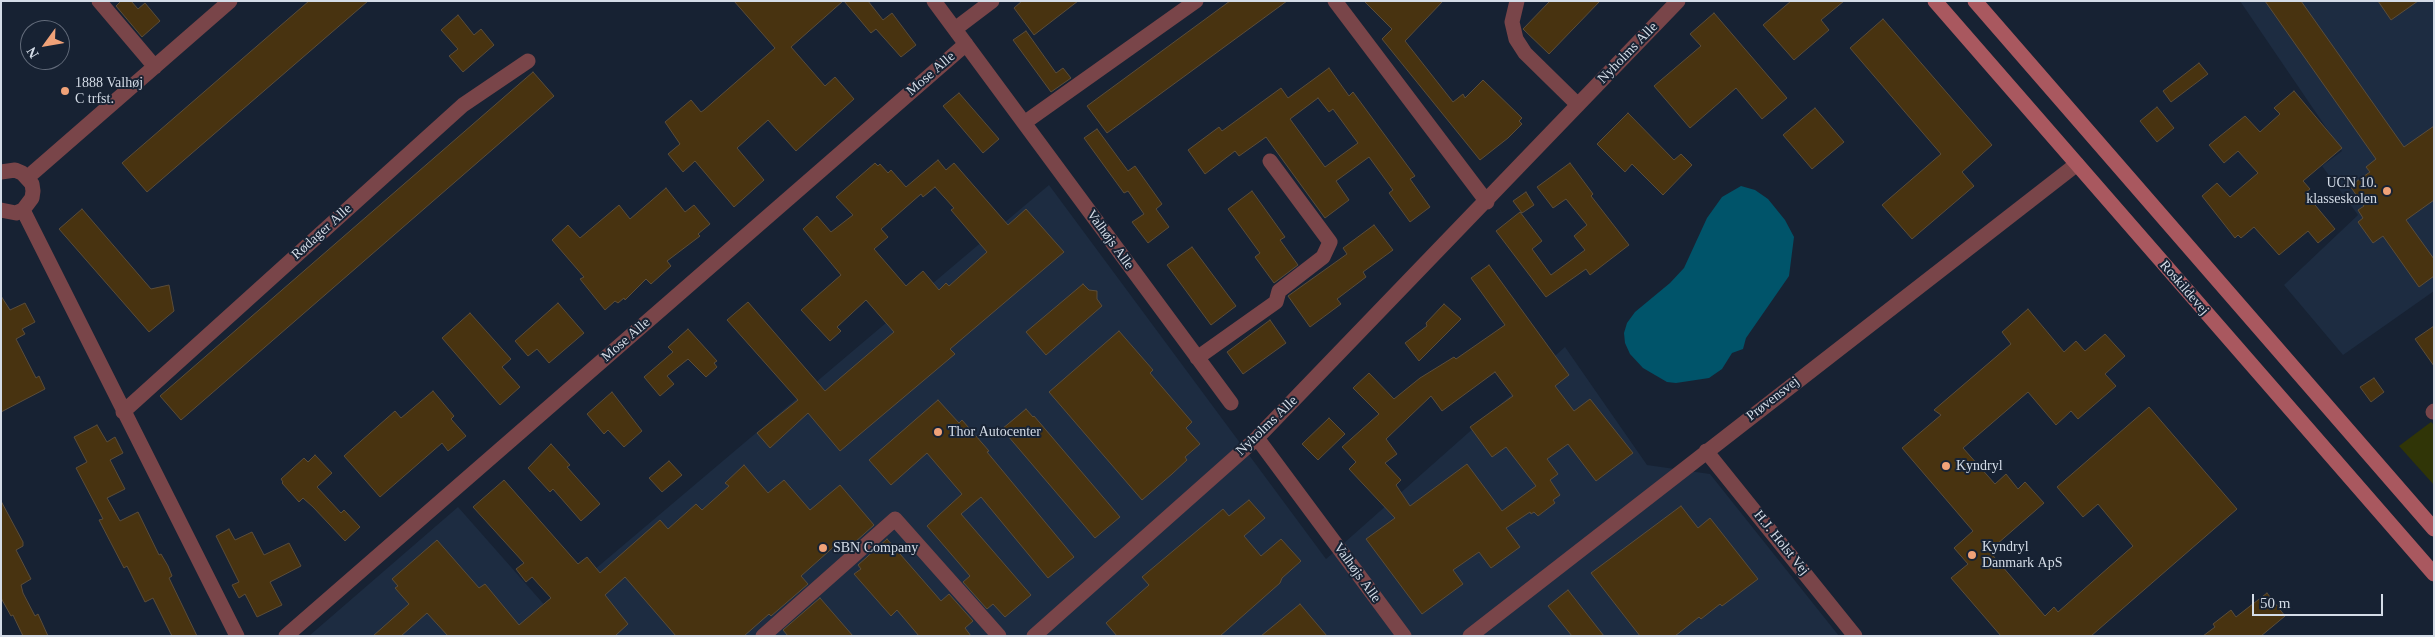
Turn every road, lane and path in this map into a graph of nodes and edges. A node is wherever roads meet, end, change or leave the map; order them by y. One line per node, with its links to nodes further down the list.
1 (99, 1): 14 (street)
2 (230, 1): 14 (street)
3 (934, 1): 11 (street, Valhøjs Alle)
4 (992, 1): 11 (street)
5 (1196, 1): 16 (street)
6 (1335, 1): 21 (street)
7 (1517, 1): 15 (street)
8 (1678, 1): 15 (street, Nyholms Alle)
9 (1935, 1): 18 (main road, Roskildevej)
10 (1975, 1): 29 (main road)
11 (955, 29): 12 (street, Valhøjs Alle)
12 (966, 44): 16 (street, Valhøjs Alle); 32 (street, Mose Alle)
13 (528, 62): 26 (street, Rødager Alle)
14 (155, 66): 20 (street)
15 (1578, 106): 21 (street, Nyholms Alle)
16 (1024, 123): 24 (street, Valhøjs Alle)
17 (1270, 161): 24 (street)
18 (2077, 164): 28 (street, Prøvensvej); 30 (main road, Roskildevej)
19 (1, 172): 20 (street)
20 (28, 177): 23 (street)
21 (1486, 202): 27 (street, Nyholms Alle)
22 (1, 210): 23 (street)
23 (23, 210): 26 (street)
24 (1197, 358): 25 (street, Valhøjs Alle)
25 (1231, 403)
26 (123, 412): 31 (street)
27 (1257, 438): 35 (street, Nyholms Alle); 36 (street, Valhøjs Alle)
28 (1706, 451): 37 (street, Prøvensvej); 38 (street, H.J. Holst Vej)
29 (2434, 529)
30 (2434, 574)
31 (237, 636)
32 (286, 636)
33 (763, 636): 34 (street)
34 (999, 636)
35 (1034, 636)
36 (1404, 636)
37 (1470, 636)
38 (1855, 636)

